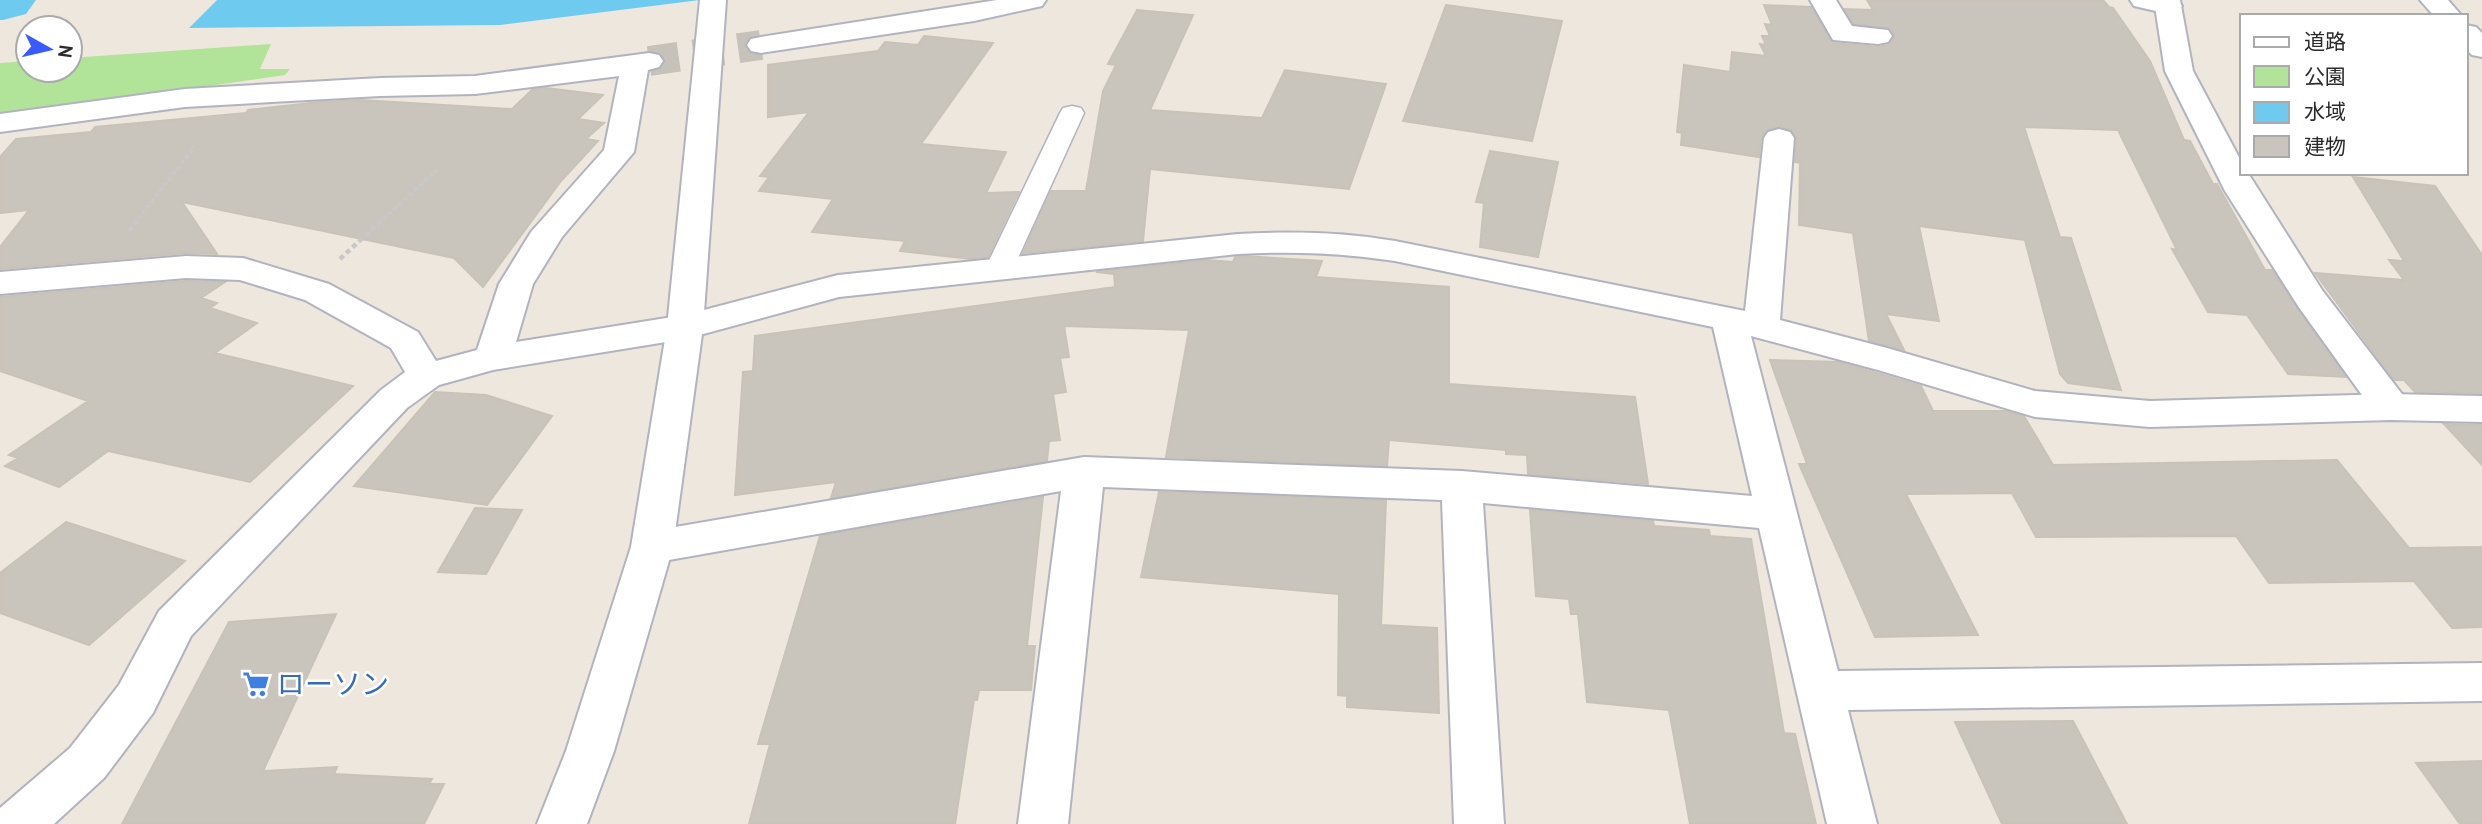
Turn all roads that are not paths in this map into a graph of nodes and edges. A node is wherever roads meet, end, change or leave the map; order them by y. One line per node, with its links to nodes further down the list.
1 (1033, 0): 8 (street)
2 (1823, 0): 7 (street)
3 (2433, 0): 6 (street)
4 (2160, 2): 18 (street)
5 (712, 9): 15 (street)
6 (2447, 14)
7 (1878, 36)
8 (761, 45)
9 (1072, 113): 12 (lane)
10 (0, 123): 16 (street)
11 (1779, 138): 14 (street)
12 (999, 269): 14 (street); 15 (street)
13 (0, 284): 17 (street)
14 (1745, 323): 18 (street); 22 (street)
15 (685, 327): 16 (street); 23 (street)
16 (493, 358): 17 (street)
17 (426, 376): 26 (street)
18 (2391, 407): 19 (street)
19 (2482, 409)
20 (1084, 472): 21 (street); 23 (street); 28 (street)
21 (1462, 486): 22 (street); 29 (street)
22 (1776, 514): 25 (street)
23 (652, 547): 27 (street)
24 (2482, 682): 25 (street)
25 (1819, 691): 30 (street)
26 (18, 824)
27 (562, 824)
28 (1043, 824)
29 (1479, 824)
30 (1853, 824)

